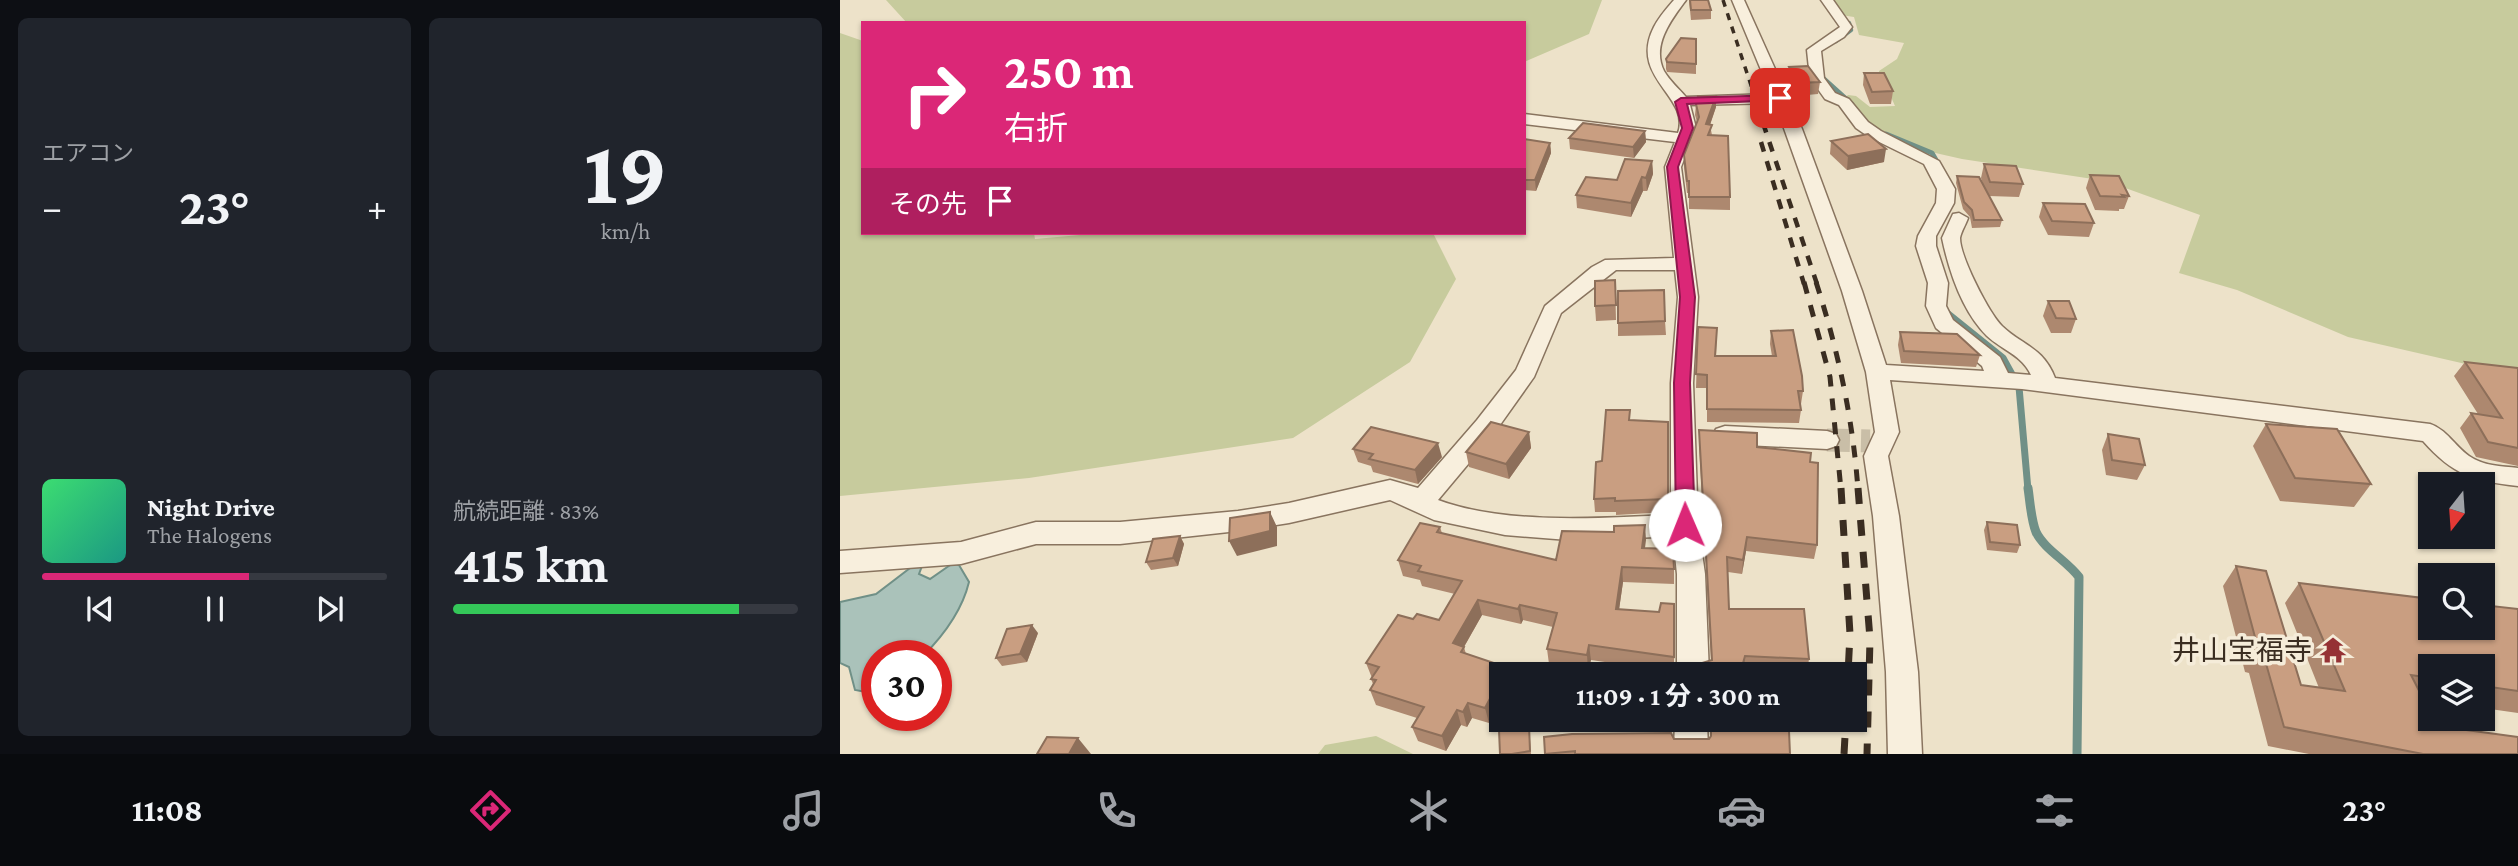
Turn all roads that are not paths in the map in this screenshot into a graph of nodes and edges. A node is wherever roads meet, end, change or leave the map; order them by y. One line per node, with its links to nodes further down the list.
1 (1680, 0): 5 (street)
2 (1738, 0): 4 (street)
3 (1827, 0): 11 (street)
4 (1780, 98): 5 (street); 10 (street)
5 (1681, 102): 7 (street)
6 (1526, 119): 7 (street)
7 (1683, 138): 9 (street)
8 (1959, 218): 11 (street)
9 (1683, 264): 12 (street); 15 (street)
10 (1877, 372): 11 (street); 21 (street)
11 (2020, 381): 14 (street)
12 (1684, 432): 13 (street); 16 (street)
13 (1827, 440)
14 (2518, 477)
15 (1422, 501): 16 (street); 17 (street)
16 (1685, 525): 18 (street)
17 (840, 562)
18 (1693, 662)
19 (1691, 732): 20 (street)
20 (1691, 754)
21 (1905, 754)

